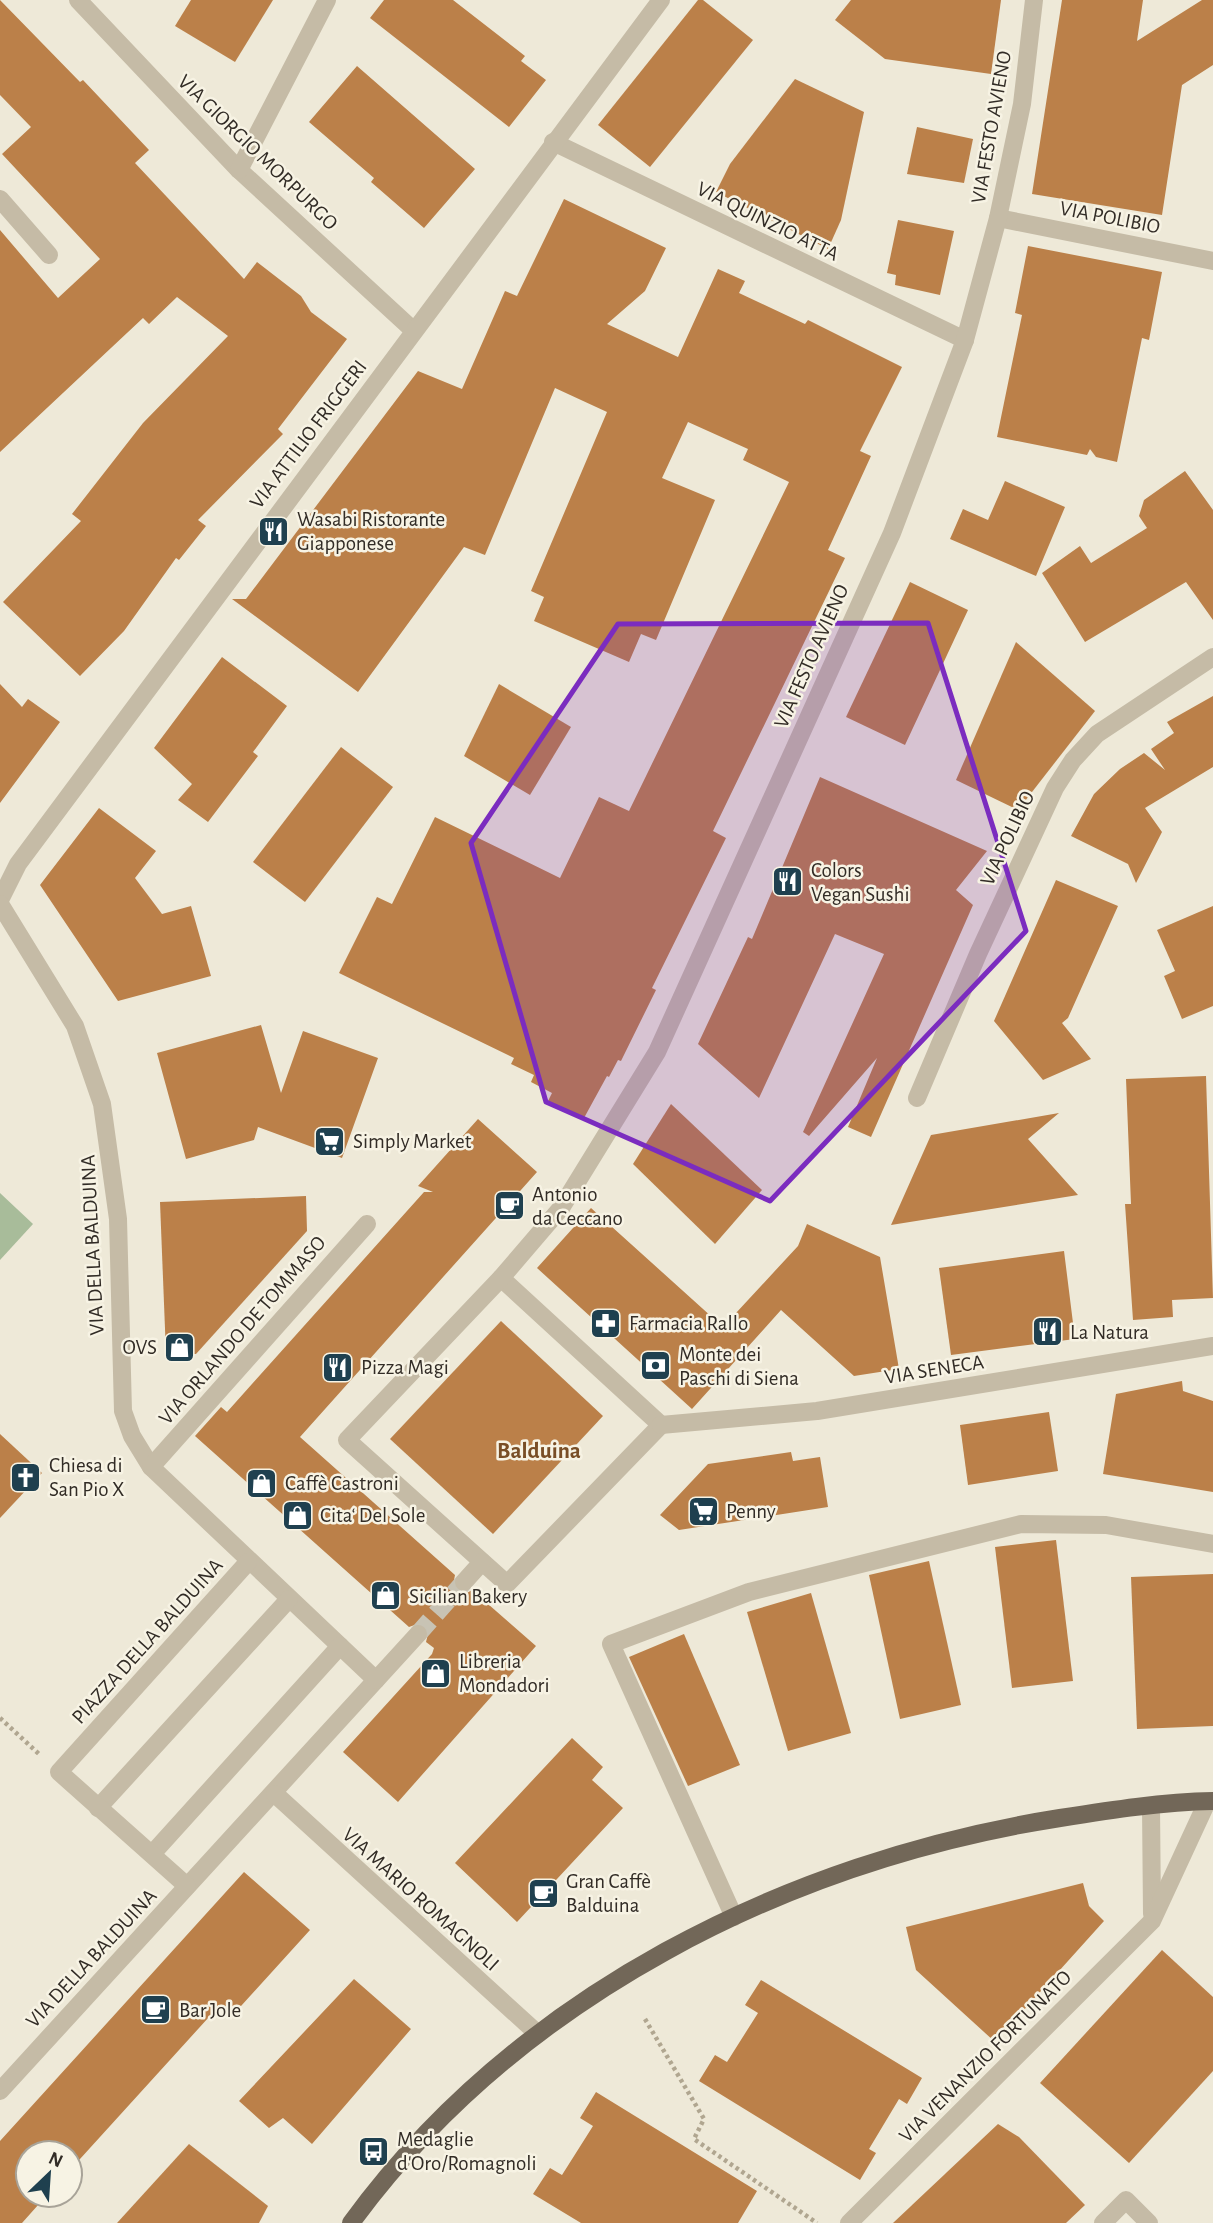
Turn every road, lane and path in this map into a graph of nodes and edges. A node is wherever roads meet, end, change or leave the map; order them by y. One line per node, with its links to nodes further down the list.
1 (78, 0): 6 (street, VIA GIORGIO MORPURGO)
2 (327, 0): 6 (street)
3 (661, 0): 5 (street, VIA ATTILIO FRIGGERI)
4 (1034, 0): 8 (street, VIA FESTO AVIENO)
5 (552, 142): 11 (street, VIA ATTILIO FRIGGERI); 12 (street, VIA QUINZIO ATTA)
6 (239, 170): 11 (street, VIA GIORGIO MORPURGO)
7 (0, 199): 9 (street)
8 (998, 218): 10 (street, VIA POLIBIO); 12 (street, VIA FESTO AVIENO)
9 (49, 256)
10 (1213, 261)
11 (413, 330): 14 (street, VIA ATTILIO FRIGGERI)
12 (965, 340): 17 (street, VIA FESTO AVIENO)
13 (1213, 657): 15 (street, VIA POLIBIO)
14 (0, 902): 20 (street, VIA DELLA BALDUINA)
15 (916, 1098)
16 (367, 1224): 20 (street, VIA ORLANDO DE TOMMASO)
17 (500, 1278): 19 (street); 23 (street, VIA FESTO AVIENO)
18 (1213, 1346): 19 (street, VIA SENECA)
19 (661, 1425): 23 (street)
20 (151, 1468): 22 (street, VIA DELLA BALDUINA)
21 (1213, 1544): 37 (street)
22 (248, 1562): 25 (street, PIAZZA DELLA BALDUINA); 30 (street, PIAZZA DELLA BALDUINA)
23 (482, 1562): 24 (street)
24 (464, 1582)
25 (289, 1599): 27 (street, PIAZZA DELLA BALDUINA); 34 (street)
26 (418, 1634): 28 (street)
27 (340, 1646): 28 (street, PIAZZA DELLA BALDUINA); 35 (street)
28 (376, 1680): 31 (street)
29 (0, 1718): 30 (path)
30 (59, 1772): 34 (street)
31 (275, 1794): 36 (street); 40 (street, VIA MARIO ROMAGNOLI)
32 (1210, 1802): 33 (main road); 38 (street, VIA VENANZIO FORTUNATO)
33 (1151, 1805): 37 (main road); 38 (street)
34 (98, 1808): 35 (street)
35 (152, 1854): 36 (street)
36 (187, 1886): 41 (street, VIA DELLA BALDUINA)
37 (734, 1917): 40 (main road)
38 (1152, 1921): 44 (street, VIA VENANZIO FORTUNATO)
39 (645, 2019): 43 (path)
40 (538, 2034): 42 (main road)
41 (0, 2091)
42 (351, 2223)
43 (817, 2223)
44 (849, 2223)
45 (1103, 2223): 46 (street)
46 (1149, 2223)

